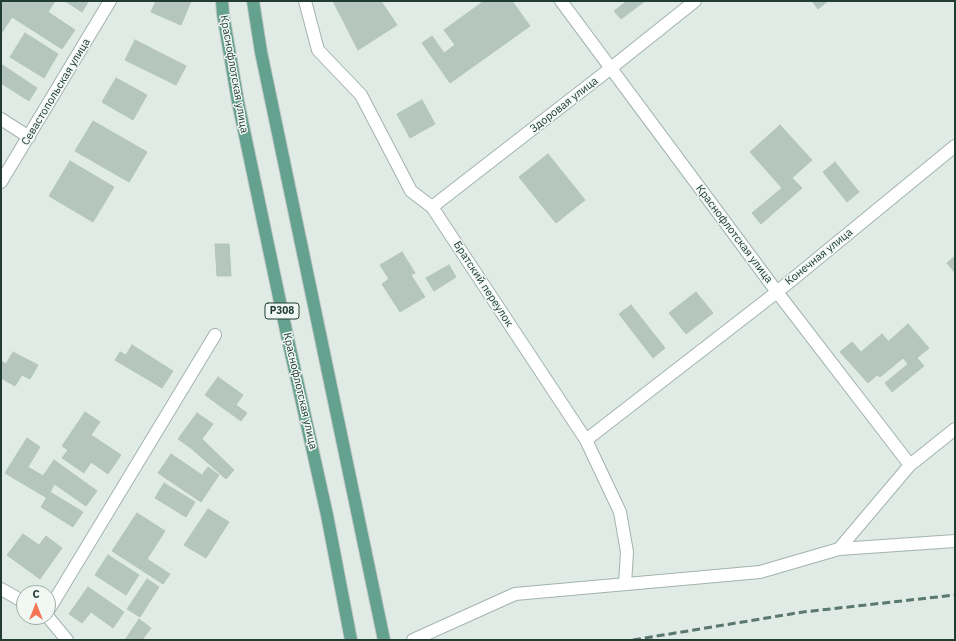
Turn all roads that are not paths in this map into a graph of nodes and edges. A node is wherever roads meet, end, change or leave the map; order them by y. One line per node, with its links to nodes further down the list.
1 (110, 1): 9 (street, Севастопольская улица)
2 (222, 1): 26 (main road, Краснофлотская улица / P308)
3 (253, 1): 27 (main road, p308)
4 (305, 1): 12 (street, Братский переулок)
5 (561, 1): 7 (street, Краснофлотская улица)
6 (695, 1): 7 (street, Здоровая улица)
7 (611, 68): 12 (street, Здоровая улица); 13 (street, Краснофлотская улица)
8 (1, 119): 9 (street)
9 (29, 137): 11 (street, Севастопольская улица)
10 (955, 146): 13 (street, Конечная улица)
11 (1, 182)
12 (432, 207): 16 (street, Братский переулок)
13 (777, 292): 16 (street, Конечная улица); 17 (street, Краснофлотская улица)
14 (215, 335): 23 (street)
15 (955, 429): 17 (street)
16 (586, 440): 20 (street, Братский переулок)
17 (910, 465): 19 (street)
18 (955, 541): 19 (street)
19 (839, 549): 20 (street)
20 (626, 584): 28 (street)
21 (1, 589): 22 (street)
22 (16, 597)
23 (56, 598)
24 (55, 625): 25 (street)
25 (67, 640)
26 (351, 640)
27 (384, 640)
28 (413, 640)

